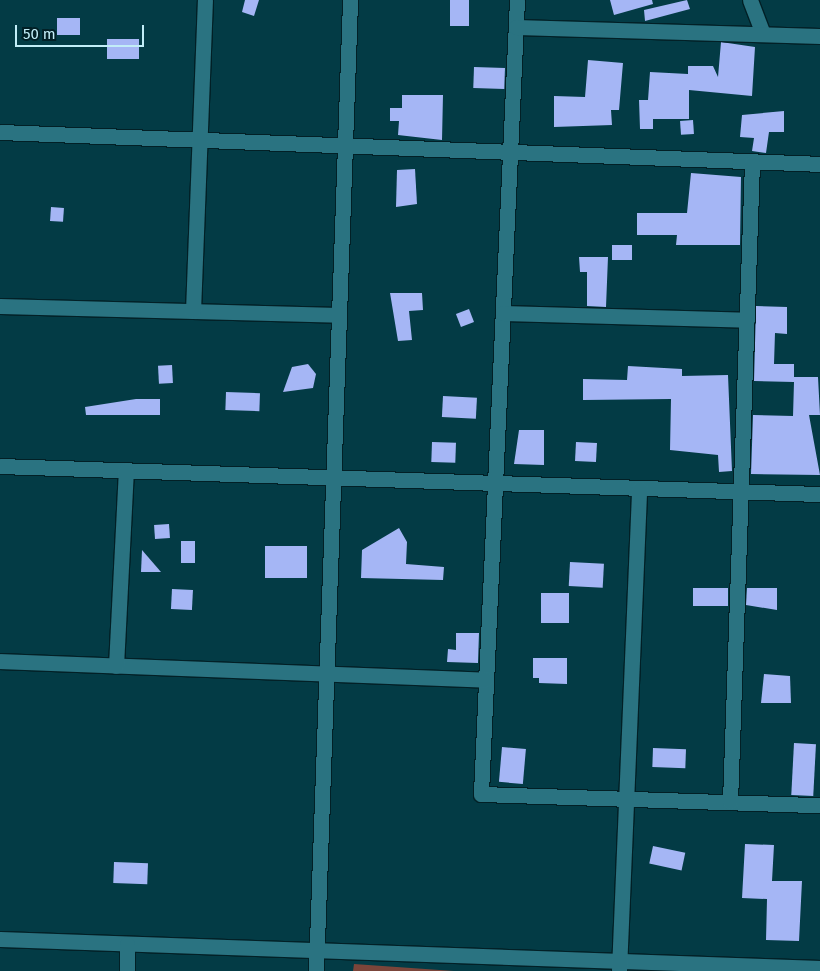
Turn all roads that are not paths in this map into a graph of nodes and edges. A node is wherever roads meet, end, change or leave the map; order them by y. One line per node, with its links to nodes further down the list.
1 (205, 0): 9 (street)
2 (350, 0): 10 (street)
3 (517, 0): 5 (street)
4 (750, 0): 6 (street)
5 (516, 27): 6 (street); 11 (street)
6 (763, 34): 7 (street)
7 (820, 36)
8 (0, 132): 9 (street)
9 (199, 140): 10 (street); 15 (street)
10 (345, 146): 11 (street); 17 (street)
11 (510, 153): 12 (street); 16 (street)
12 (752, 162): 13 (street); 18 (street)
13 (820, 164)
14 (0, 306): 15 (street)
15 (193, 312): 17 (street)
16 (503, 313): 18 (street); 22 (street)
17 (339, 315): 21 (street)
18 (747, 320): 24 (street)
19 (0, 466): 20 (street)
20 (126, 470): 21 (street); 27 (street)
21 (333, 478): 22 (street); 28 (street)
22 (495, 483): 23 (street); 29 (street)
23 (639, 488): 24 (street); 30 (street)
24 (741, 491): 25 (street); 31 (street)
25 (820, 494)
26 (0, 661): 27 (street)
27 (116, 666): 28 (street)
28 (326, 674): 29 (street); 35 (street)
29 (486, 680): 30 (street)
30 (626, 799): 31 (street); 36 (street)
31 (730, 802): 32 (street)
32 (820, 806)
33 (0, 939): 34 (street)
34 (128, 944): 35 (street); 38 (street)
35 (316, 950): 36 (street); 39 (street)
36 (619, 966): 37 (street)
37 (820, 968)
38 (127, 971)
39 (316, 971)

